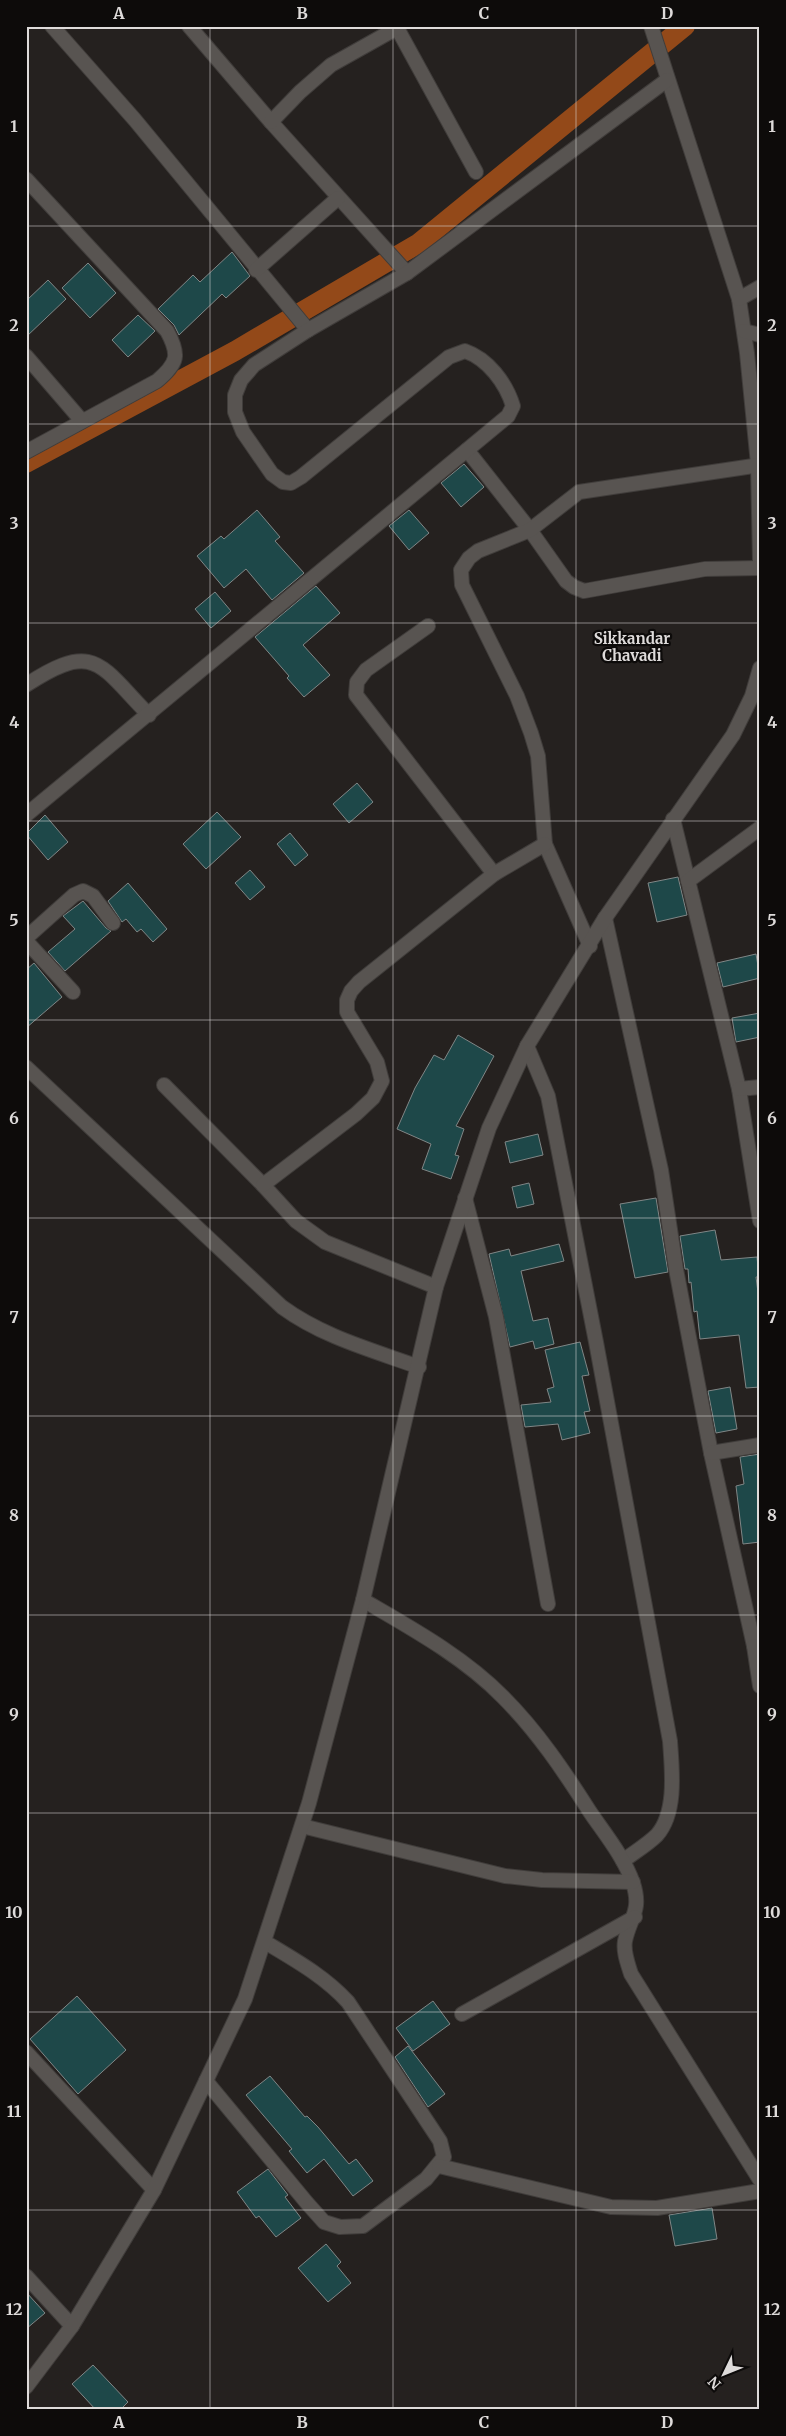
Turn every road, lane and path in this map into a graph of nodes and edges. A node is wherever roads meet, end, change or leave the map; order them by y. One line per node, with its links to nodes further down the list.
1 (52, 26): 10 (street)
2 (189, 26): 6 (street)
3 (651, 26): 5 (street)
4 (397, 27): 6 (street); 7 (street)
5 (666, 79): 11 (street); 13 (street)
6 (271, 122): 9 (street)
7 (476, 172)
8 (26, 179): 18 (street)
9 (338, 198): 10 (street); 11 (street)
10 (256, 270): 14 (street)
11 (406, 273): 14 (street)
12 (760, 287): 13 (street)
13 (739, 298): 15 (street)
14 (308, 329): 19 (street)
15 (744, 331): 16 (street); 21 (street)
16 (760, 335)
17 (26, 356): 18 (street)
18 (82, 421): 20 (street)
19 (467, 450): 22 (street); 28 (street)
20 (26, 452)
21 (759, 464): 22 (street); 23 (street)
22 (530, 530): 24 (street); 32 (street)
23 (760, 562)
24 (760, 568)
25 (428, 626): 33 (street)
26 (760, 668): 30 (street)
27 (26, 685): 28 (street)
28 (149, 715): 29 (street)
29 (26, 815)
30 (673, 819): 34 (street); 35 (street)
31 (760, 828): 34 (street)
32 (545, 844): 33 (street); 38 (street)
33 (494, 874): 45 (street)
34 (688, 881): 44 (street)
35 (604, 918): 38 (street); 52 (street)
36 (113, 923): 37 (street)
37 (26, 940): 39 (street)
38 (590, 946): 40 (street)
39 (74, 992)
40 (528, 1046): 46 (street); 58 (street)
41 (26, 1067): 50 (street)
42 (164, 1085): 45 (street)
43 (760, 1087): 44 (street)
44 (738, 1088): 47 (street)
45 (263, 1185): 49 (street)
46 (465, 1197): 49 (street); 54 (street)
47 (758, 1200): 48 (street)
48 (760, 1221)
49 (436, 1287): 50 (street)
50 (419, 1367): 53 (street)
51 (760, 1444): 52 (street)
52 (711, 1453): 55 (street)
53 (364, 1600): 57 (street); 58 (street)
54 (548, 1604)
55 (757, 1645): 56 (street)
56 (760, 1686)
57 (302, 1826): 59 (street); 61 (street)
58 (623, 1861): 59 (street)
59 (633, 1882): 60 (street)
60 (635, 1917): 62 (street); 66 (street)
61 (265, 1942): 64 (street); 65 (street)
62 (462, 2014)
63 (26, 2052): 67 (street)
64 (206, 2081): 65 (street); 67 (street)
65 (438, 2166): 68 (street)
66 (760, 2180)
67 (154, 2190): 70 (street)
68 (760, 2191)
69 (26, 2276): 70 (street)
70 (72, 2326): 71 (street)
71 (26, 2387)

